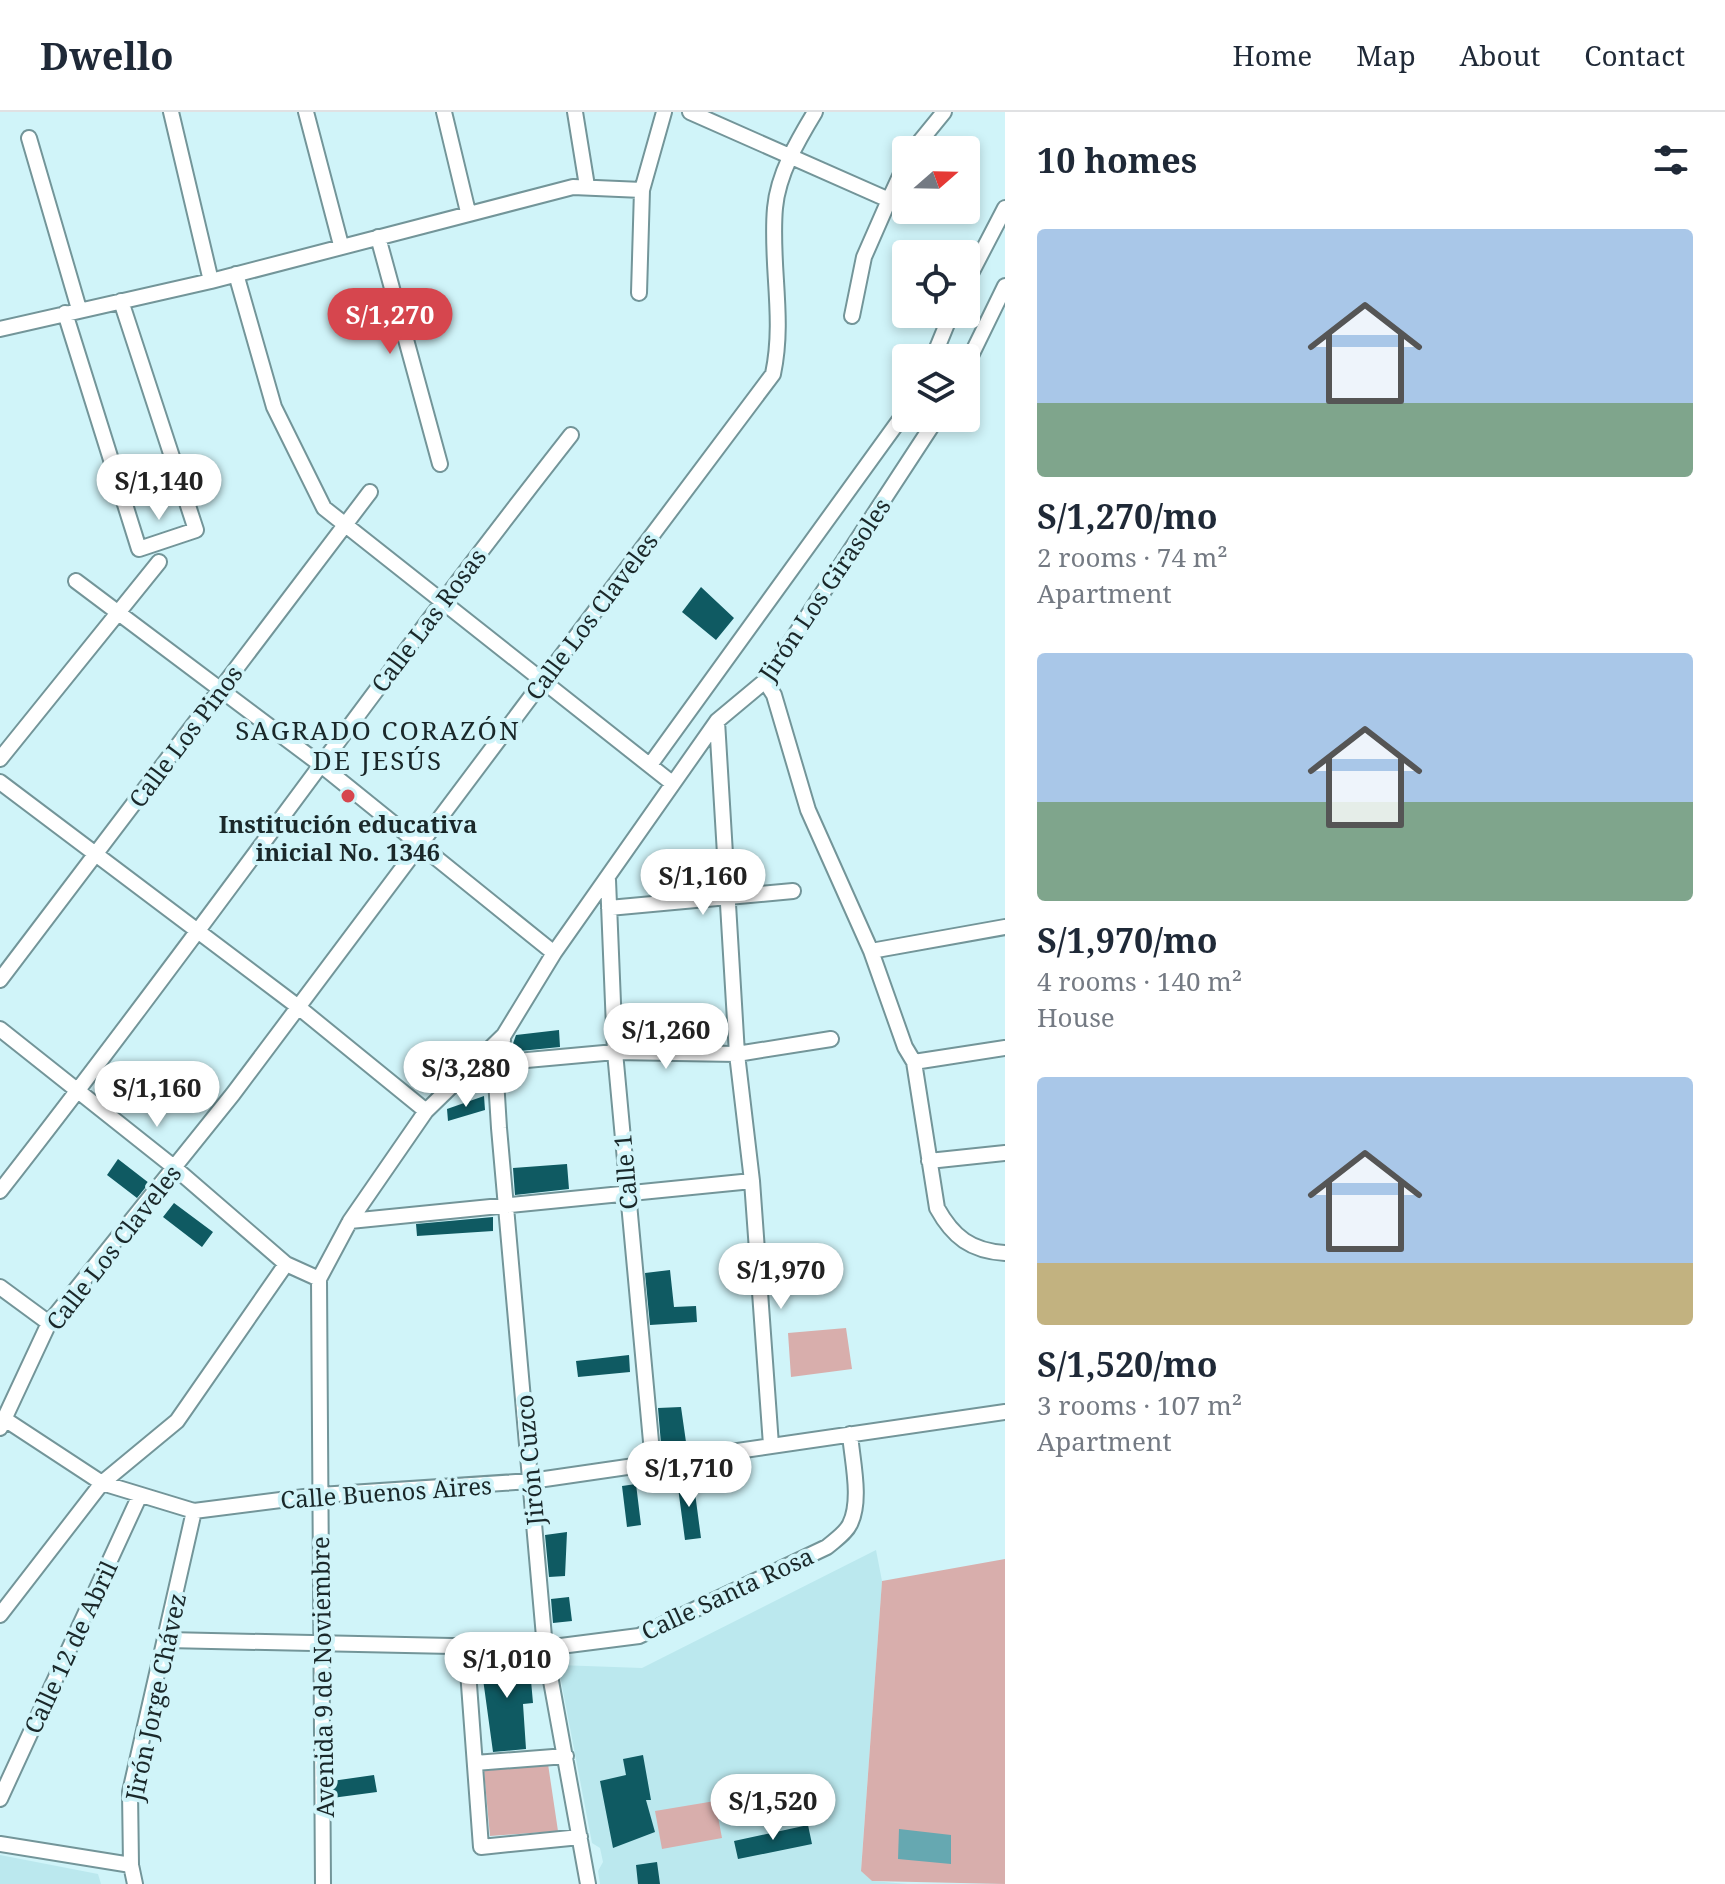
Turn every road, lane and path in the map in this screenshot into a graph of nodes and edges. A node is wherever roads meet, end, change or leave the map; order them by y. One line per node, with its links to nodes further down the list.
1 (171, 112): 22 (street)
2 (306, 112): 19 (street)
3 (444, 112): 17 (street)
4 (575, 112): 12 (street)
5 (664, 112): 13 (street)
6 (690, 112): 11 (street)
7 (815, 112): 11 (street, Calle Los Claveles)
8 (944, 112): 9 (street)
9 (924, 136)
10 (29, 138): 26 (street)
11 (792, 154): 15 (street); 40 (street, Calle Los Claveles)
12 (587, 186): 13 (street); 17 (street)
13 (642, 190): 24 (street)
14 (892, 193): 15 (street)
15 (889, 200): 27 (street)
16 (1005, 208): 20 (street)
17 (468, 212): 18 (street)
18 (378, 237): 19 (street); 33 (street)
19 (341, 245): 21 (street)
20 (980, 256)
21 (236, 274): 22 (street); 35 (street)
22 (211, 281): 25 (street)
23 (1005, 286): 29 (street)
24 (639, 293)
25 (121, 301): 26 (street); 26 (street)
26 (72, 311): 28 (street)
27 (852, 316)
28 (0, 329)
29 (977, 344)
30 (892, 430): 46 (street)
31 (928, 432): 41 (street, Jirón Los Girasoles)
32 (571, 435): 38 (street, Calle Las Rosas)
33 (440, 464)
34 (370, 492): 35 (street, Calle Los Pinos)
35 (346, 525): 38 (street); 42 (street, Calle Los Pinos)
36 (159, 562): 39 (street)
37 (76, 581): 39 (street)
38 (441, 601): 40 (street); 45 (street, Calle Las Rosas)
39 (118, 615): 42 (street); 44 (street)
40 (543, 680): 46 (street); 49 (street, Calle Los Claveles)
41 (765, 681): 43 (street, Jirón Los Girasoles); 57 (street)
42 (221, 690): 45 (street); 50 (street, Calle Los Pinos)
43 (717, 721): 48 (street, Jirón Los Girasoles); 53 (street)
44 (0, 759)
45 (321, 765): 49 (street); 56 (street, Calle Las Rosas)
46 (650, 765): 48 (street)
47 (0, 782): 50 (street)
48 (672, 783): 51 (street, Jirón Los Girasoles)
49 (418, 843): 58 (street); 60 (street, Calle Los Claveles)
50 (94, 856): 56 (street); 59 (street, Calle Los Pinos)
51 (608, 880): 54 (street, Calle 1); 58 (street, Jirón Los Girasoles)
52 (793, 891): 53 (street)
53 (728, 896): 54 (street); 66 (street)
54 (609, 908): 65 (street, Calle 1)
55 (1005, 927): 57 (street)
56 (196, 932): 60 (street); 69 (street, Calle Las Rosas)
57 (871, 951): 67 (street)
58 (554, 953): 62 (street, Jirón Los Girasoles)
59 (0, 980)
60 (297, 1006): 70 (street); 73 (street, Calle Los Claveles)
61 (0, 1029): 69 (street)
62 (504, 1035): 68 (street, Jirón Cuzco); 70 (street, Jirón Los Girasoles)
63 (831, 1039): 66 (street)
64 (1005, 1048): 67 (street)
65 (615, 1052): 66 (street); 68 (street); 76 (street, Calle 1)
66 (737, 1054): 74 (street)
67 (914, 1062): 72 (street)
68 (495, 1063): 77 (street, Jirón Cuzco)
69 (78, 1091): 73 (street); 75 (street, Calle Las Rosas)
70 (426, 1111): 78 (street, Jirón Los Girasoles)
71 (1005, 1153): 72 (street)
72 (929, 1161): 79 (street)
73 (175, 1168): 80 (street); 83 (street, Calle Los Claveles)
74 (752, 1181): 76 (street); 87 (street)
75 (0, 1191)
76 (627, 1194): 77 (street); 88 (street, Calle 1)
77 (505, 1207): 78 (street); 89 (street, Jirón Cuzco)
78 (350, 1221): 81 (street, Jirón Los Girasoles)
79 (1005, 1253)
80 (286, 1264): 81 (street); 90 (street)
81 (319, 1279): 92 (street, Avenida 9 de Noviembre)
82 (0, 1287): 83 (street)
83 (49, 1323): 85 (street, Calle Los Claveles)
84 (1005, 1412): 86 (street, Calle Buenos Aires)
85 (3, 1424): 90 (street)
86 (850, 1434): 87 (street, Calle Buenos Aires); 98 (street, Calle Santa Rosa)
87 (771, 1445): 88 (street, Calle Buenos Aires)
88 (653, 1463): 89 (street, Calle Buenos Aires)
89 (531, 1481): 92 (street, Calle Buenos Aires); 98 (street, Jirón Cuzco)
90 (102, 1483): 91 (street); 94 (street)
91 (140, 1495): 93 (street); 101 (street, Calle 12 de Abril)
92 (320, 1495): 93 (street, Calle Buenos Aires); 96 (street, Avenida 9 de Noviembre)
93 (194, 1511): 95 (street, Jirón Jorge Chávez)
94 (0, 1615)
95 (167, 1640): 96 (street, Calle Santa Rosa); 104 (street, Jirón Jorge Chávez)
96 (322, 1644): 97 (street, Calle Santa Rosa); 106 (street, Avenida 9 de Noviembre)
97 (466, 1644): 98 (street, Calle Santa Rosa); 100 (street)
98 (545, 1648): 99 (street, Jirón Cuzco)
99 (566, 1756): 100 (street); 102 (street, Jirón Cuzco)
100 (475, 1763): 102 (street)
101 (0, 1799)
102 (580, 1837): 107 (street, Jirón Cuzco)
103 (0, 1844): 104 (street)
104 (131, 1865): 105 (street, Jirón Jorge Chávez)
105 (135, 1884)
106 (323, 1884)
107 (588, 1884)

